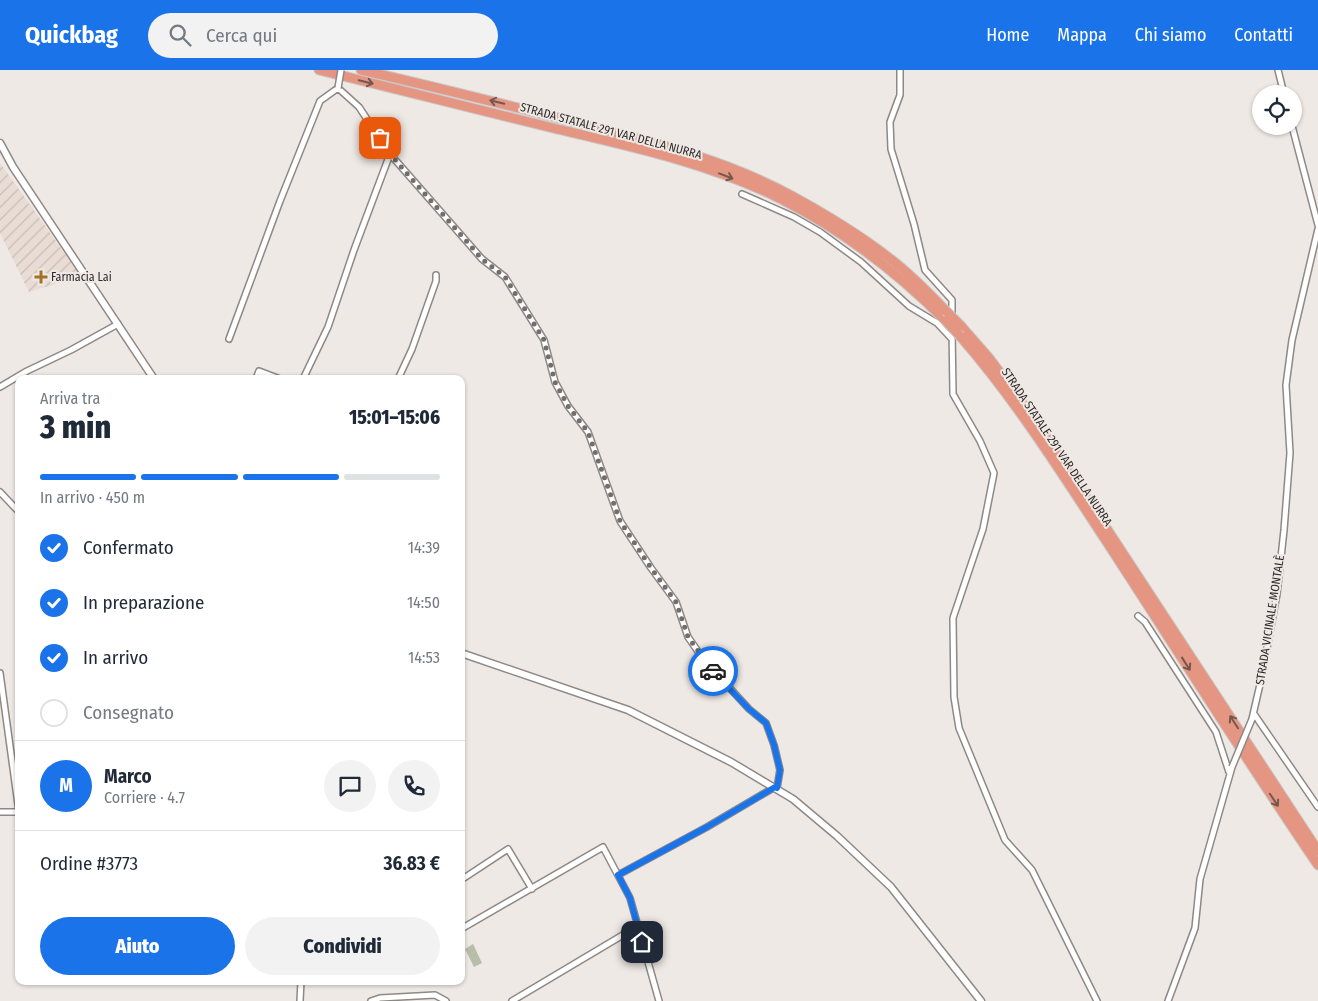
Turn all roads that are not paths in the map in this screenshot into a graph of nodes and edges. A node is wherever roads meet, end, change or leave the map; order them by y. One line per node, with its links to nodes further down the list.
1 (319, 70): 17 (highway, STRADA STATALE 291 VAR DELLA NURRA, one-way to 17, bridge)
2 (341, 70): 7 (street, bridge)
3 (361, 70): 40 (highway, STRADA STATALE 291 VAR DELLA NURRA, one-way to 3, bridge)
4 (900, 70): 17 (street)
5 (1278, 70): 6 (street)
6 (1282, 85)
7 (338, 88): 10 (street); 18 (street)
8 (1294, 135): 12 (street)
9 (0, 143): 16 (street)
10 (390, 154): 23 (street); 35 (street)
11 (742, 194): 17 (street)
12 (1318, 225)
13 (1318, 229): 14 (street, STRADA VICINALE MONTALÈ)
14 (1315, 251): 32 (street, STRADA VICINALE MONTALÈ)
15 (436, 275): 24 (street)
16 (118, 324): 19 (street); 20 (street)
17 (956, 338): 41 (highway, STRADA STATALE 291 VAR DELLA NURRA, one-way to 41); 54 (street)
18 (229, 339)
19 (20, 375)
20 (151, 375)
21 (258, 375): 22 (street)
22 (270, 375)
23 (305, 375)
24 (400, 375)
25 (15, 378): 26 (street)
26 (0, 387)
27 (0, 492): 28 (street)
28 (15, 508)
29 (1138, 616): 33 (street)
30 (465, 653): 35 (street)
31 (0, 673): 34 (street)
32 (1253, 716): 33 (street, STRADA VICINALE MONTALÈ, bridge); 36 (street)
33 (1231, 770): 55 (street, STRADA VICINALE MONTALÈ)
34 (15, 783)
35 (776, 788): 42 (street); 53 (street)
36 (1318, 807)
37 (15, 812): 38 (street)
38 (1, 813): 39 (street)
39 (0, 819)
40 (1318, 851)
41 (1318, 865)
42 (618, 875): 44 (street); 45 (street)
43 (465, 877): 44 (street)
44 (532, 889): 46 (street)
45 (638, 926): 51 (street); 52 (street)
46 (465, 927)
47 (301, 985): 48 (street)
48 (300, 1001)
49 (371, 1001): 50 (street)
50 (446, 1001)
51 (512, 1001)
52 (659, 1001)
53 (981, 1001)
54 (1097, 1001)
55 (1168, 1001)

